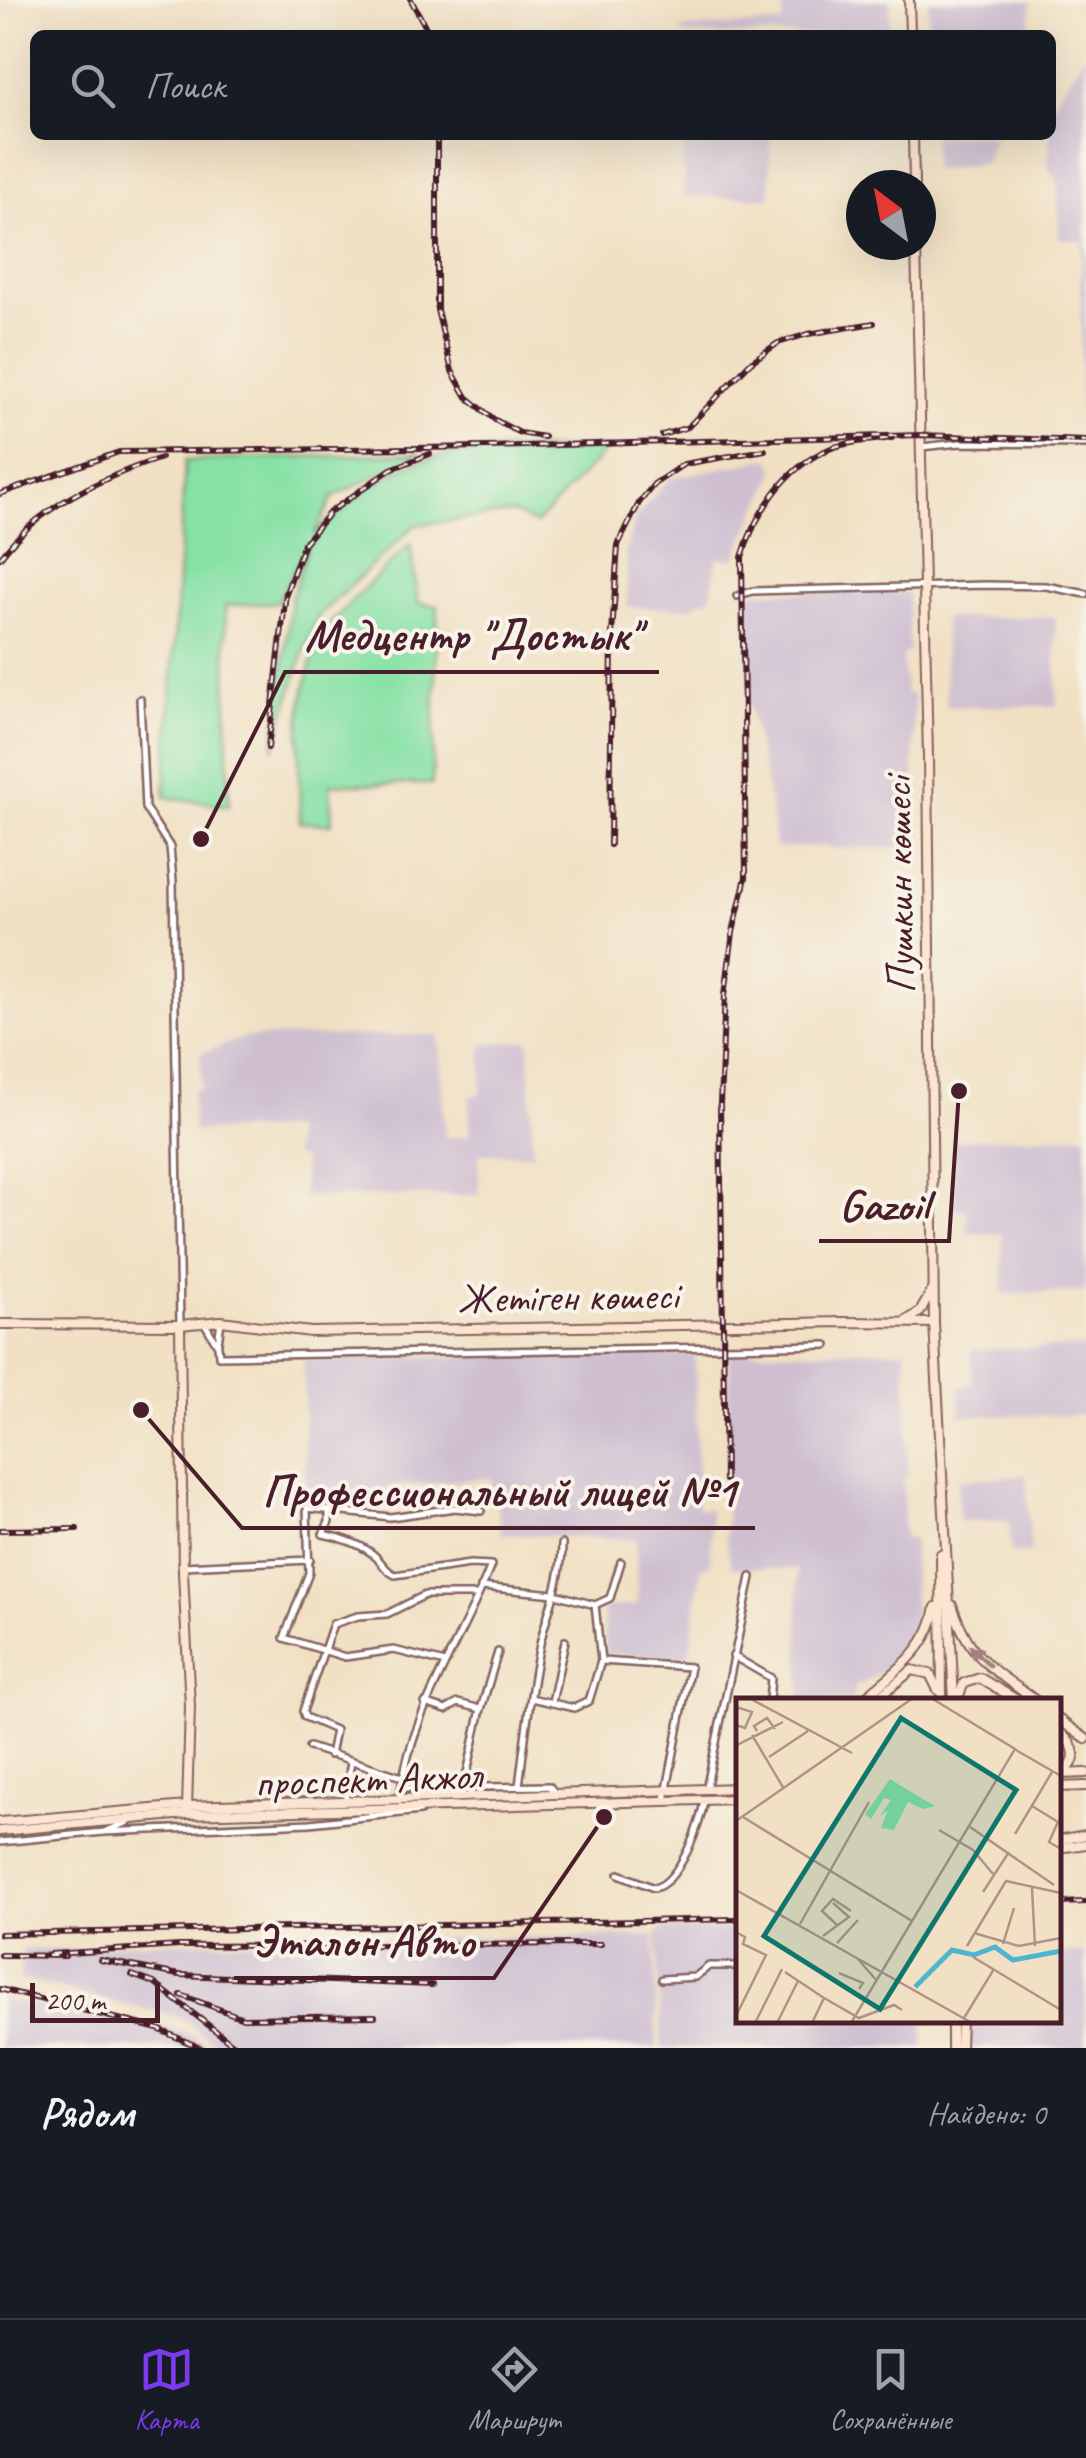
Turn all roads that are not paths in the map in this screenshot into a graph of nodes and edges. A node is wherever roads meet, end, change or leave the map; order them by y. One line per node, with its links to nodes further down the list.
1 (909, 0): 2 (main road)
2 (910, 30)
3 (913, 140): 4 (main road)
4 (914, 170)
5 (916, 260): 7 (main road, Пушкин көшесі)
6 (1086, 444): 7 (street)
7 (921, 447): 8 (main road, Пушкин көшесі)
8 (924, 588): 9 (street); 10 (street); 12 (main road, Пушкин көшесі)
9 (1086, 594)
10 (737, 596)
11 (140, 699): 18 (street)
12 (934, 1287): 15 (main road); 16 (main road, Пушкин көшесі)
13 (221, 1321): 14 (main road, Жетіген көшесі); 15 (main road, Жетіген көшесі); 20 (street)
14 (204, 1322): 18 (main road, Жетіген көшесі); 20 (street)
15 (904, 1322): 16 (main road, Жетіген көшесі)
16 (934, 1323): 32 (main road, Пушкин көшесі)
17 (0, 1324): 18 (main road, Жетіген көшесі)
18 (180, 1325): 28 (main road)
19 (827, 1345): 20 (street)
20 (218, 1346)
21 (330, 1511): 22 (street); 23 (street); 24 (street)
22 (481, 1512)
23 (310, 1533): 24 (street); 26 (street)
24 (323, 1534): 30 (street)
25 (562, 1544): 31 (street)
26 (310, 1560): 28 (street); 36 (street)
27 (621, 1562): 34 (street)
28 (184, 1566): 77 (main road)
29 (751, 1578): 38 (street)
30 (481, 1587): 31 (street); 33 (street)
31 (555, 1594): 34 (street); 41 (street)
32 (944, 1594): 43 (main road); 46 (main road); 47 (main road); 50 (main road, one-way to 32)
33 (478, 1595): 36 (street); 40 (street)
34 (595, 1604): 39 (street)
35 (566, 1642): 51 (street)
36 (321, 1652): 40 (street); 58 (street)
37 (498, 1652): 53 (street)
38 (733, 1656): 42 (street); 71 (street)
39 (601, 1662): 51 (street); 72 (street)
40 (446, 1663): 52 (street)
41 (531, 1698): 51 (street); 64 (street)
42 (768, 1698)
43 (864, 1698)
44 (877, 1698): 45 (main road)
45 (940, 1698)
46 (941, 1698)
47 (956, 1698)
48 (957, 1698): 49 (main road)
49 (1014, 1698)
50 (1031, 1698)
51 (552, 1702)
52 (425, 1703): 53 (street); 63 (street)
53 (481, 1709): 65 (street)
54 (1061, 1721): 56 (main road)
55 (1061, 1734): 60 (main road)
56 (1086, 1740)
57 (309, 1747): 58 (street)
58 (330, 1755): 59 (street)
59 (351, 1761): 63 (street); 74 (street)
60 (1061, 1773)
61 (1086, 1773): 62 (main road)
62 (1061, 1774)
63 (402, 1777): 67 (street)
64 (519, 1786): 65 (street); 70 (street)
65 (464, 1787): 67 (street)
66 (1061, 1787): 69 (main road)
67 (401, 1788): 73 (street)
68 (736, 1788): 71 (main road, проспект Акжол)
69 (1086, 1790)
70 (557, 1795): 72 (main road, проспект Акжол); 73 (main road, проспект Акжол)
71 (705, 1795): 72 (main road, проспект Акжол); 75 (main road, проспект Акжол); 87 (street)
72 (666, 1796): 76 (main road, проспект Акжол)
73 (400, 1799): 74 (main road, проспект Акжол)
74 (345, 1801): 77 (main road, проспект Акжол)
75 (736, 1802)
76 (430, 1808): 77 (main road, проспект Акжол); 80 (street)
77 (187, 1812): 78 (main road, проспект Акжол); 79 (main road, проспект Акжол); 80 (main road); 81 (main road)
78 (138, 1818): 82 (main road, проспект Акжол); 83 (street)
79 (0, 1822)
80 (194, 1827): 81 (street)
81 (182, 1828): 83 (street)
82 (0, 1830)
83 (104, 1832): 85 (street)
84 (1086, 1836): 86 (main road)
85 (0, 1842)
86 (1061, 1843)
87 (619, 1874)
88 (736, 1966): 89 (street)
89 (662, 1978)

